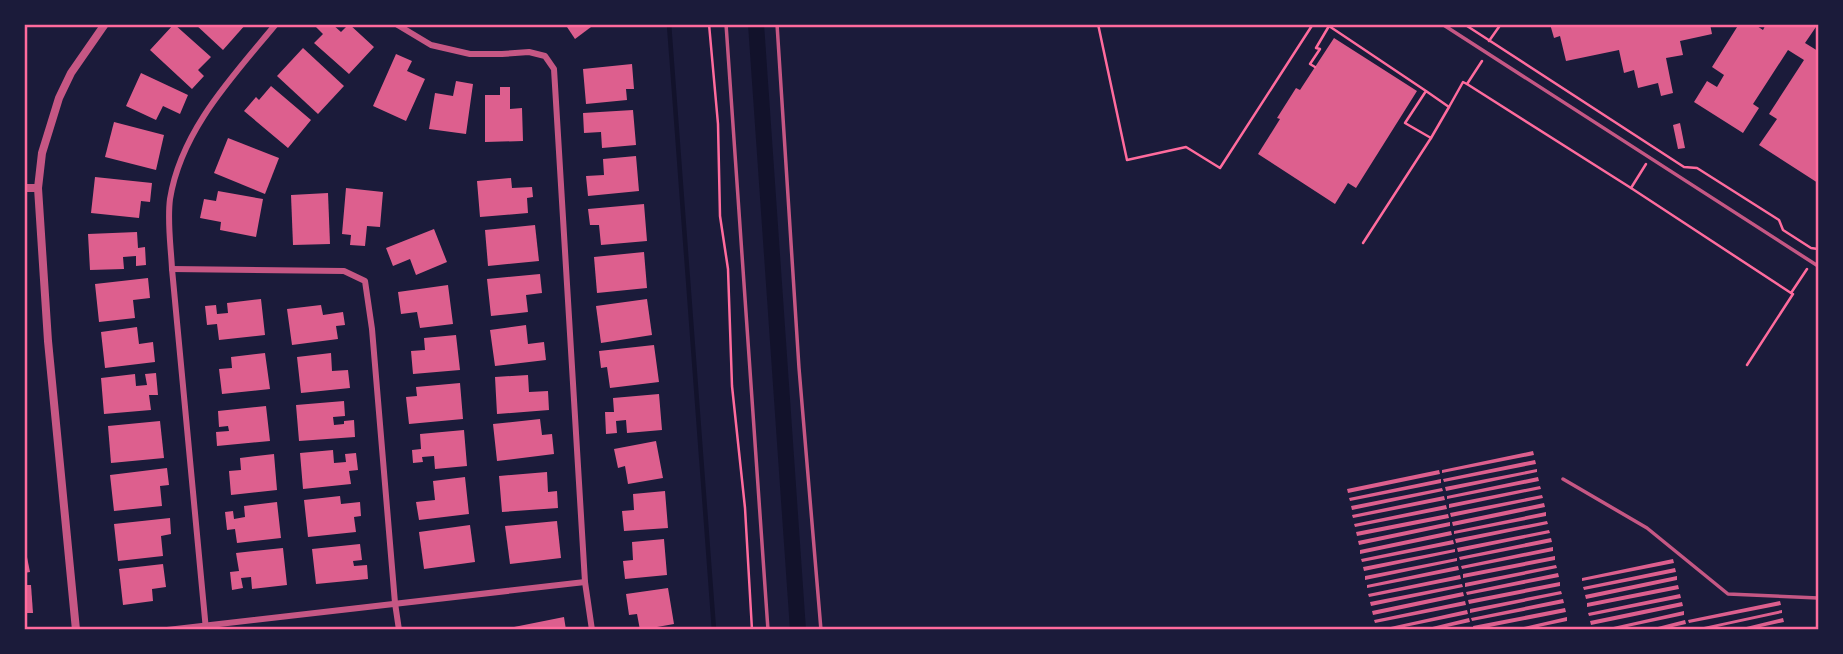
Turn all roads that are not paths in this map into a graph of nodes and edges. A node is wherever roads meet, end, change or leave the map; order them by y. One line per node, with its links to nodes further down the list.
1 (105, 24): 8 (street)
2 (276, 24): 10 (street)
3 (396, 24): 12 (street)
4 (726, 24): 20 (lane)
5 (778, 24): 21 (lane)
6 (1442, 24): 9 (lane)
7 (24, 188): 8 (street)
8 (38, 188): 16 (street)
9 (1818, 266)
10 (173, 269): 14 (street); 15 (street)
11 (1563, 479): 13 (lane)
12 (586, 582): 14 (street); 19 (street)
13 (1818, 598)
14 (395, 603): 15 (street); 18 (street)
15 (206, 627): 17 (street)
16 (76, 629)
17 (167, 629)
18 (399, 629)
19 (592, 629)
20 (768, 629)
21 (821, 629)

